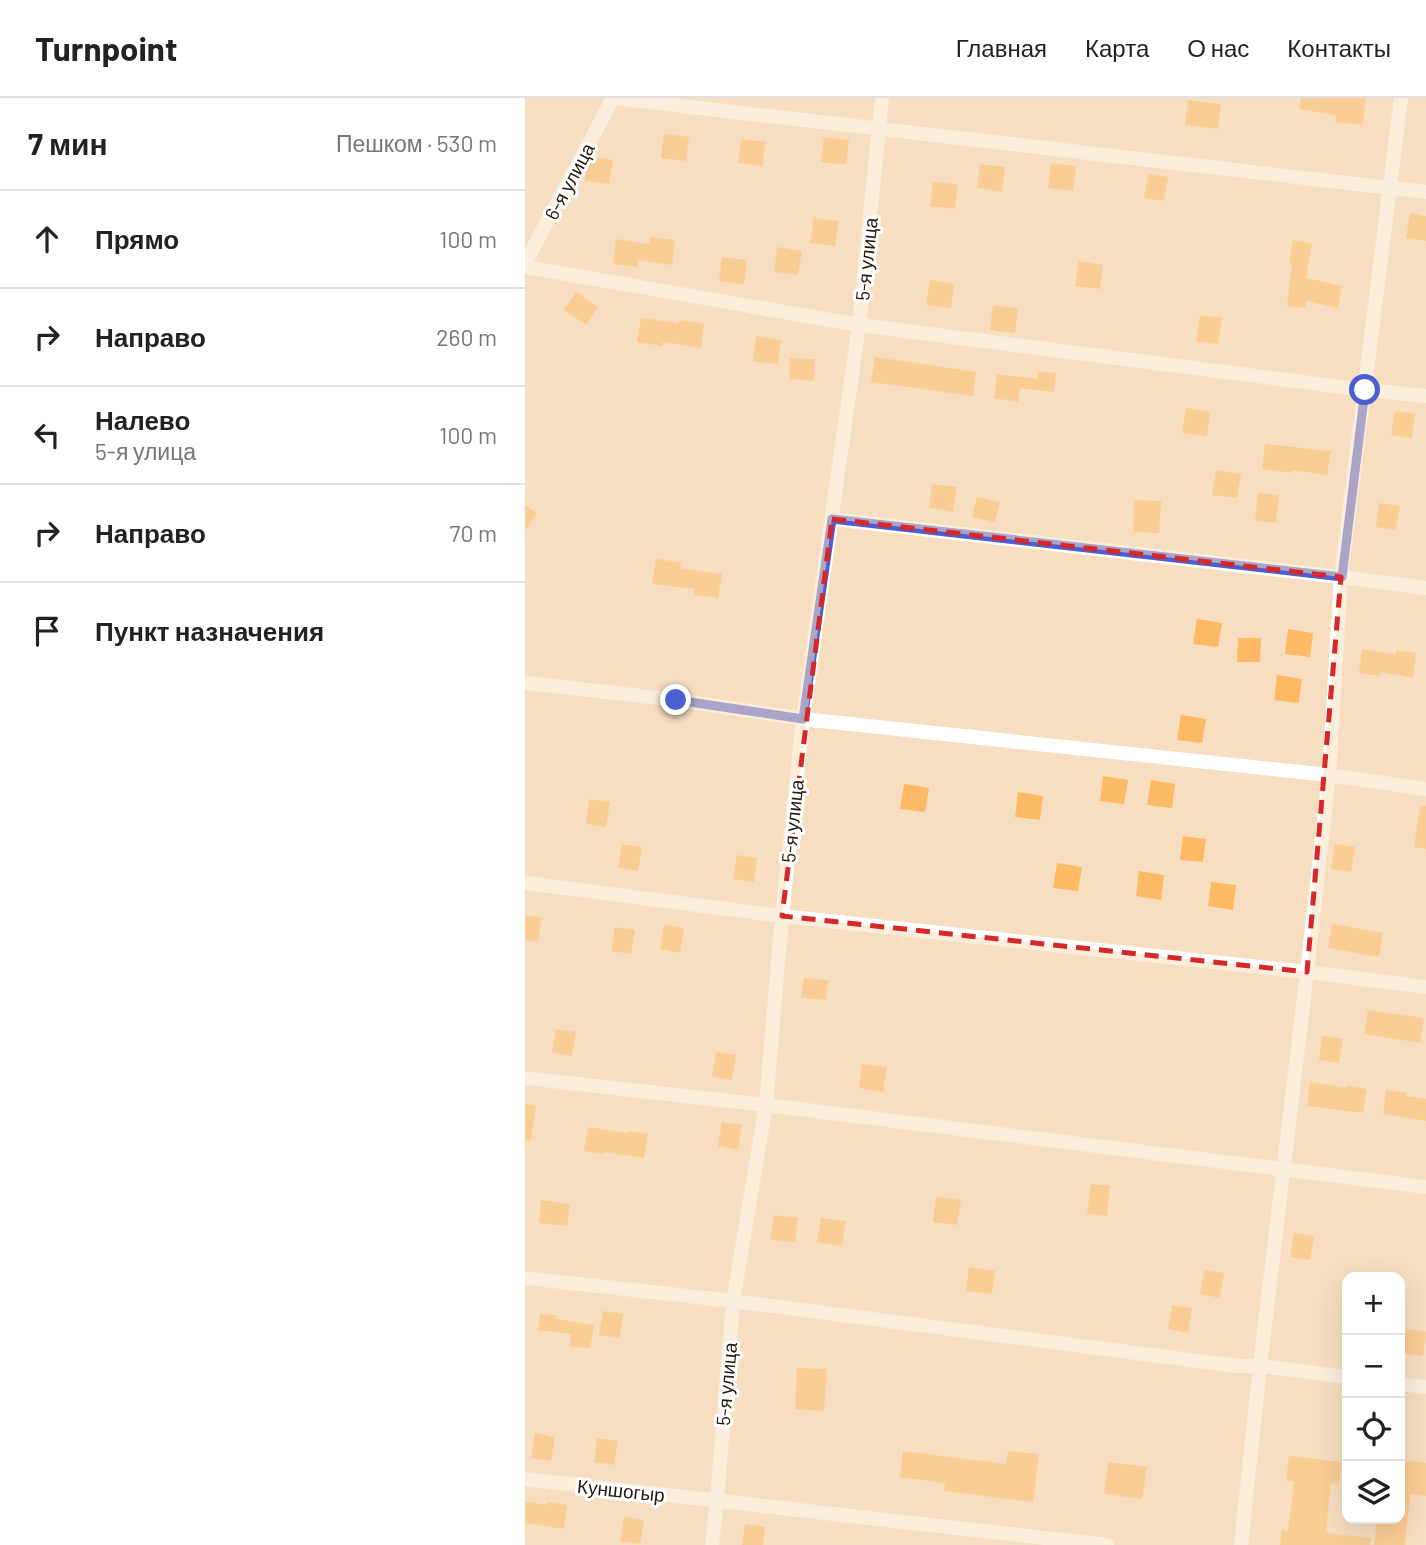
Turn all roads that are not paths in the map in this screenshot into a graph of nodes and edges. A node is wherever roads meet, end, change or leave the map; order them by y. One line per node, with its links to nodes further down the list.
1 (613, 98): 4 (street); 7 (street, 6-я улица)
2 (882, 98): 4 (street, 5-я улица)
3 (1401, 98): 5 (street)
4 (879, 128): 5 (street); 8 (street, 5-я улица)
5 (1389, 188): 6 (street); 9 (street)
6 (1426, 192)
7 (525, 265): 8 (street)
8 (859, 325): 9 (street); 11 (street, 5-я улица)
9 (1365, 390): 10 (street); 12 (street)
10 (1426, 396)
11 (832, 519): 12 (street); 15 (street, 5-я улица)
12 (1342, 577): 13 (street); 16 (street)
13 (1426, 588)
14 (525, 683): 15 (street)
15 (803, 719): 16 (street); 19 (street, 5-я улица)
16 (1329, 775): 17 (street); 20 (street)
17 (1426, 789)
18 (525, 883): 19 (street)
19 (782, 916): 20 (street); 23 (street, 5-я улица)
20 (1307, 972): 21 (street); 24 (street)
21 (1426, 987)
22 (525, 1078): 23 (street)
23 (767, 1105): 24 (street); 27 (street, 5-я улица)
24 (1283, 1169): 25 (street); 28 (street)
25 (1426, 1187)
26 (525, 1278): 27 (street)
27 (733, 1301): 28 (street); 33 (street, 5-я улица)
28 (1260, 1366): 29 (street); 36 (street)
29 (1342, 1376)
30 (1405, 1385): 31 (street)
31 (1426, 1387)
32 (525, 1479): 33 (street, Куншогыр)
33 (717, 1500): 34 (street, 5-я улица); 35 (street, Куншогыр)
34 (712, 1545)
35 (1107, 1545)
36 (1241, 1545)

